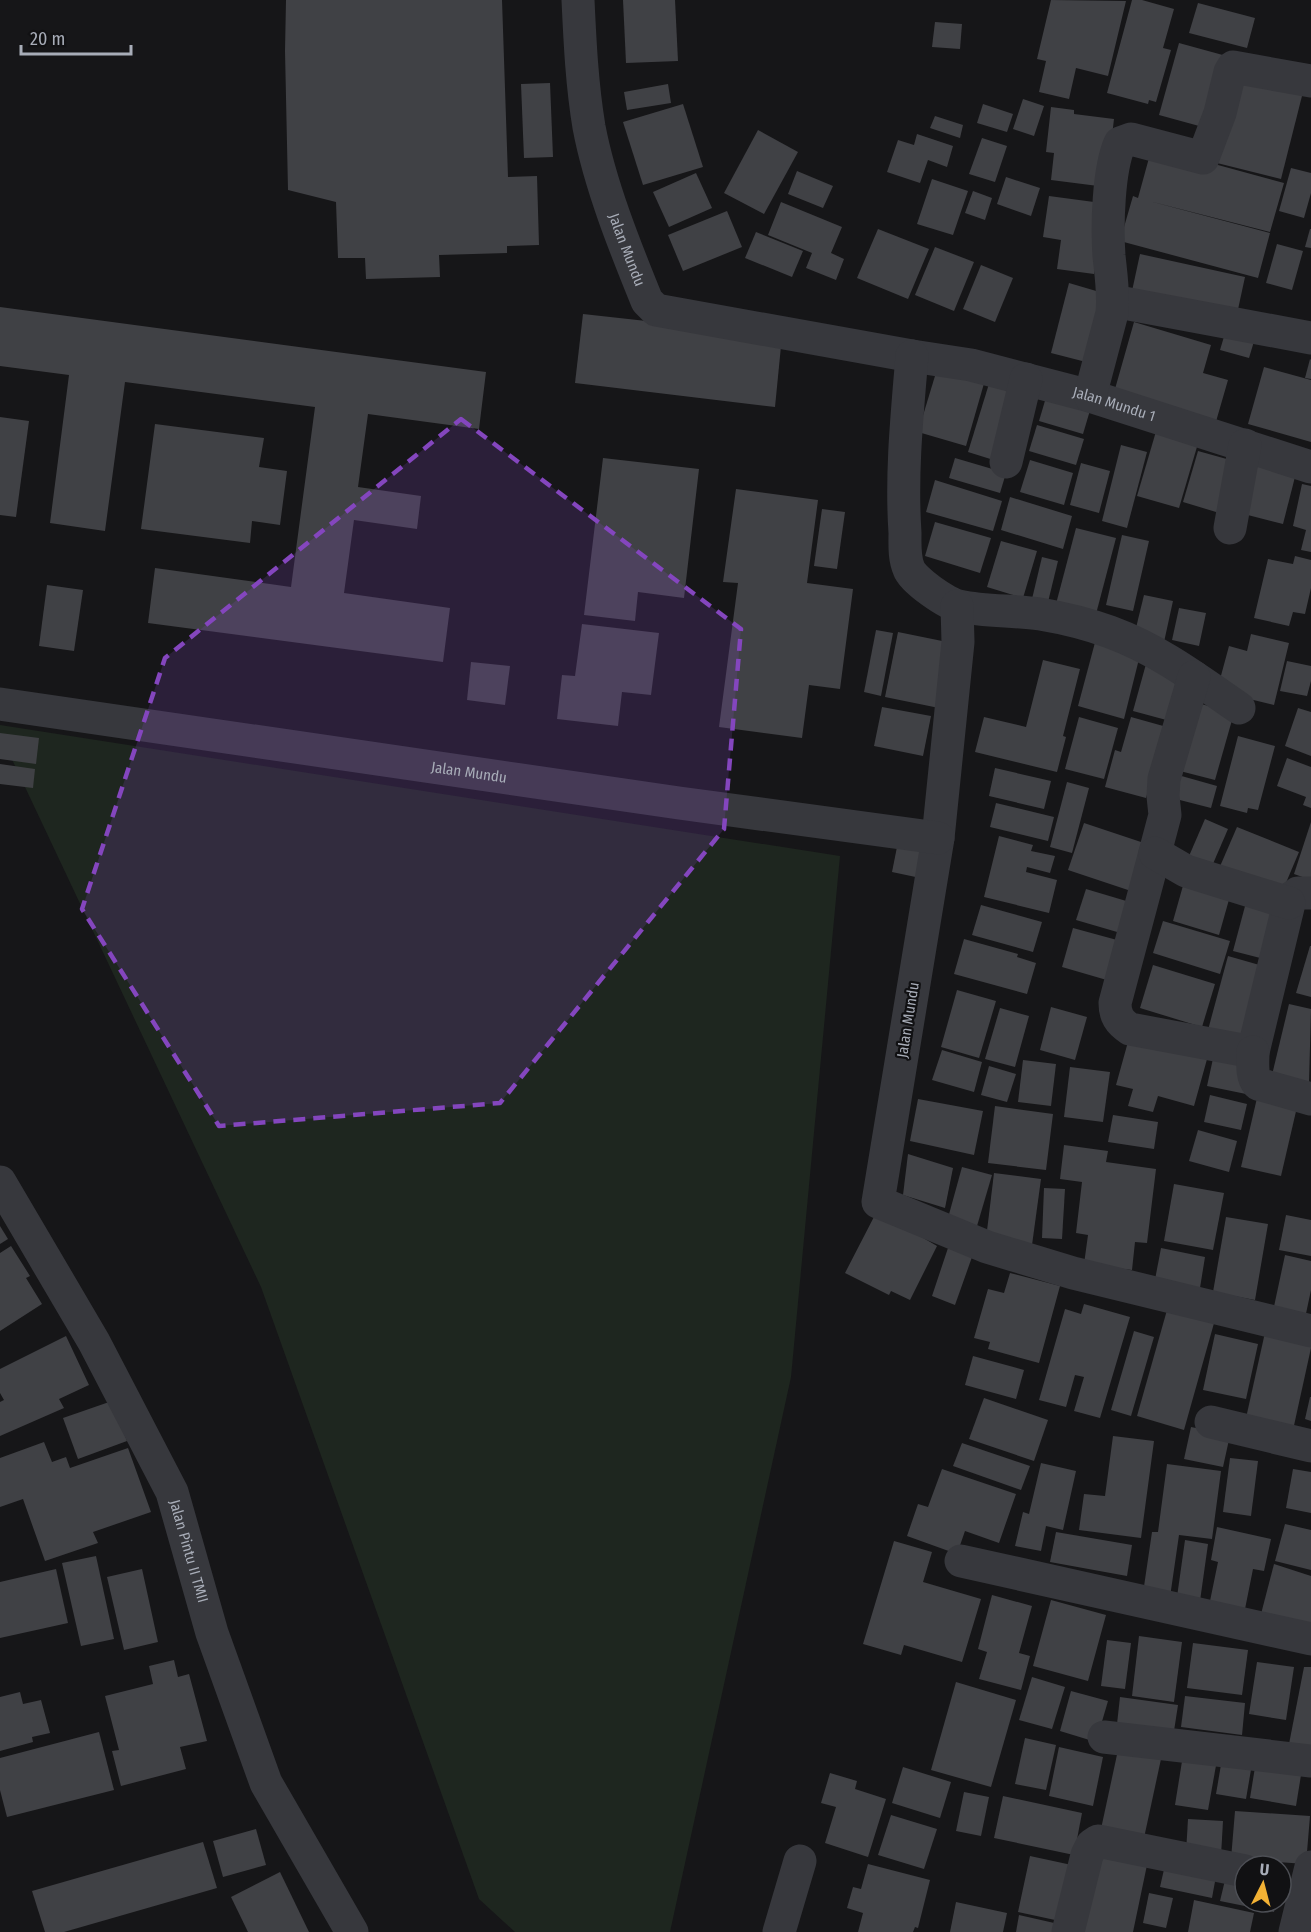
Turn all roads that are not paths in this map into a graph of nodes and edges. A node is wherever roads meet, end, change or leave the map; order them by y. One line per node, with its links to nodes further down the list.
1 (578, 0): 5 (street, Jalan Mundu)
2 (1311, 81): 3 (street)
3 (1113, 302): 4 (street); 7 (street)
4 (1311, 338)
5 (912, 356): 6 (street, Jalan Mundu 1); 12 (street)
6 (1026, 379): 7 (street, Jalan Mundu 1); 9 (street)
7 (1090, 396): 8 (street, Jalan Mundu 1)
8 (1245, 446): 10 (street, Jalan Mundu 1); 11 (street)
9 (1006, 462)
10 (1311, 467)
11 (1230, 528)
12 (957, 606): 13 (street); 16 (street, Jalan Mundu)
13 (1194, 677): 15 (street); 17 (street)
14 (0, 704): 16 (street, Jalan Mundu)
15 (1239, 708)
16 (938, 838): 22 (street, Jalan Mundu)
17 (1155, 853): 18 (street); 19 (street)
18 (1300, 898): 19 (street)
19 (1253, 1052): 20 (street)
20 (1311, 1099)
21 (0, 1182): 32 (street, Jalan Pintu II TMII)
22 (1311, 1331)
23 (1211, 1422): 24 (street)
24 (1311, 1446)
25 (961, 1561): 26 (street)
26 (1311, 1639)
27 (1104, 1737): 28 (street)
28 (1311, 1761)
29 (800, 1861): 33 (street)
30 (1233, 1869): 34 (street)
31 (1300, 1876): 35 (street)
32 (352, 1932)
33 (779, 1932)
34 (1068, 1932)
35 (1295, 1932)

